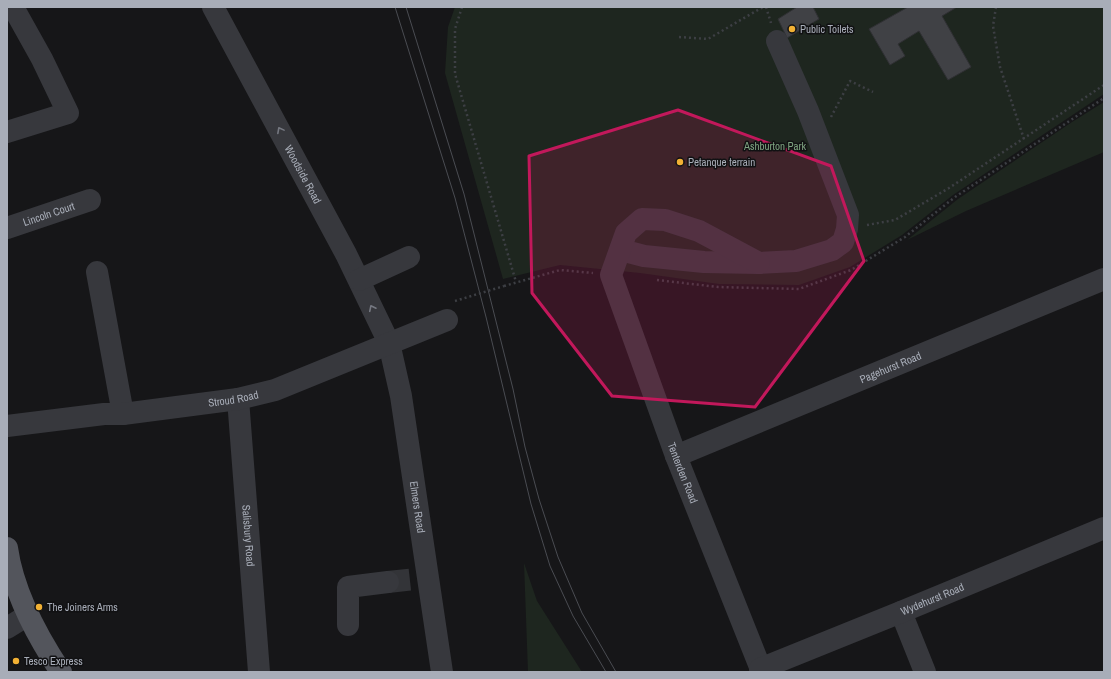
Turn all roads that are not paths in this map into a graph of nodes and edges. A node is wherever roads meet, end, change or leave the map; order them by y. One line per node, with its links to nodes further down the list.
1 (14, 7): 4 (street)
2 (214, 7): 12 (street, Woodside Road, one-way to 2)
3 (777, 41): 9 (street)
4 (7, 132)
5 (90, 200): 6 (street, Lincoln Court)
6 (7, 228)
7 (620, 250): 9 (street); 9 (street); 18 (street, Tenterden Road)
8 (409, 258): 12 (street)
9 (759, 263)
10 (97, 272): 16 (street)
11 (1104, 279): 18 (street, Pagehurst Road)
12 (359, 280): 14 (street, Woodside Road, one-way to 12)
13 (451, 310): 14 (street, Stroud Road)
14 (389, 343): 15 (street, Stroud Road); 29 (street, Elmers Road)
15 (238, 399): 16 (street, Stroud Road); 28 (street, Salisbury Road)
16 (123, 414): 17 (street, Stroud Road)
17 (7, 426)
18 (676, 456): 26 (street, Tenterden Road)
19 (1104, 528): 22 (street, Wydehurst Road)
20 (7, 548): 23 (main road)
21 (388, 582): 24 (street)
22 (901, 612): 26 (street, Wydehurst Road); 30 (street)
23 (28, 615): 25 (street); 27 (main road)
24 (348, 625)
25 (7, 628)
26 (761, 670)
27 (61, 672)
28 (260, 672)
29 (442, 672)
30 (925, 672)

